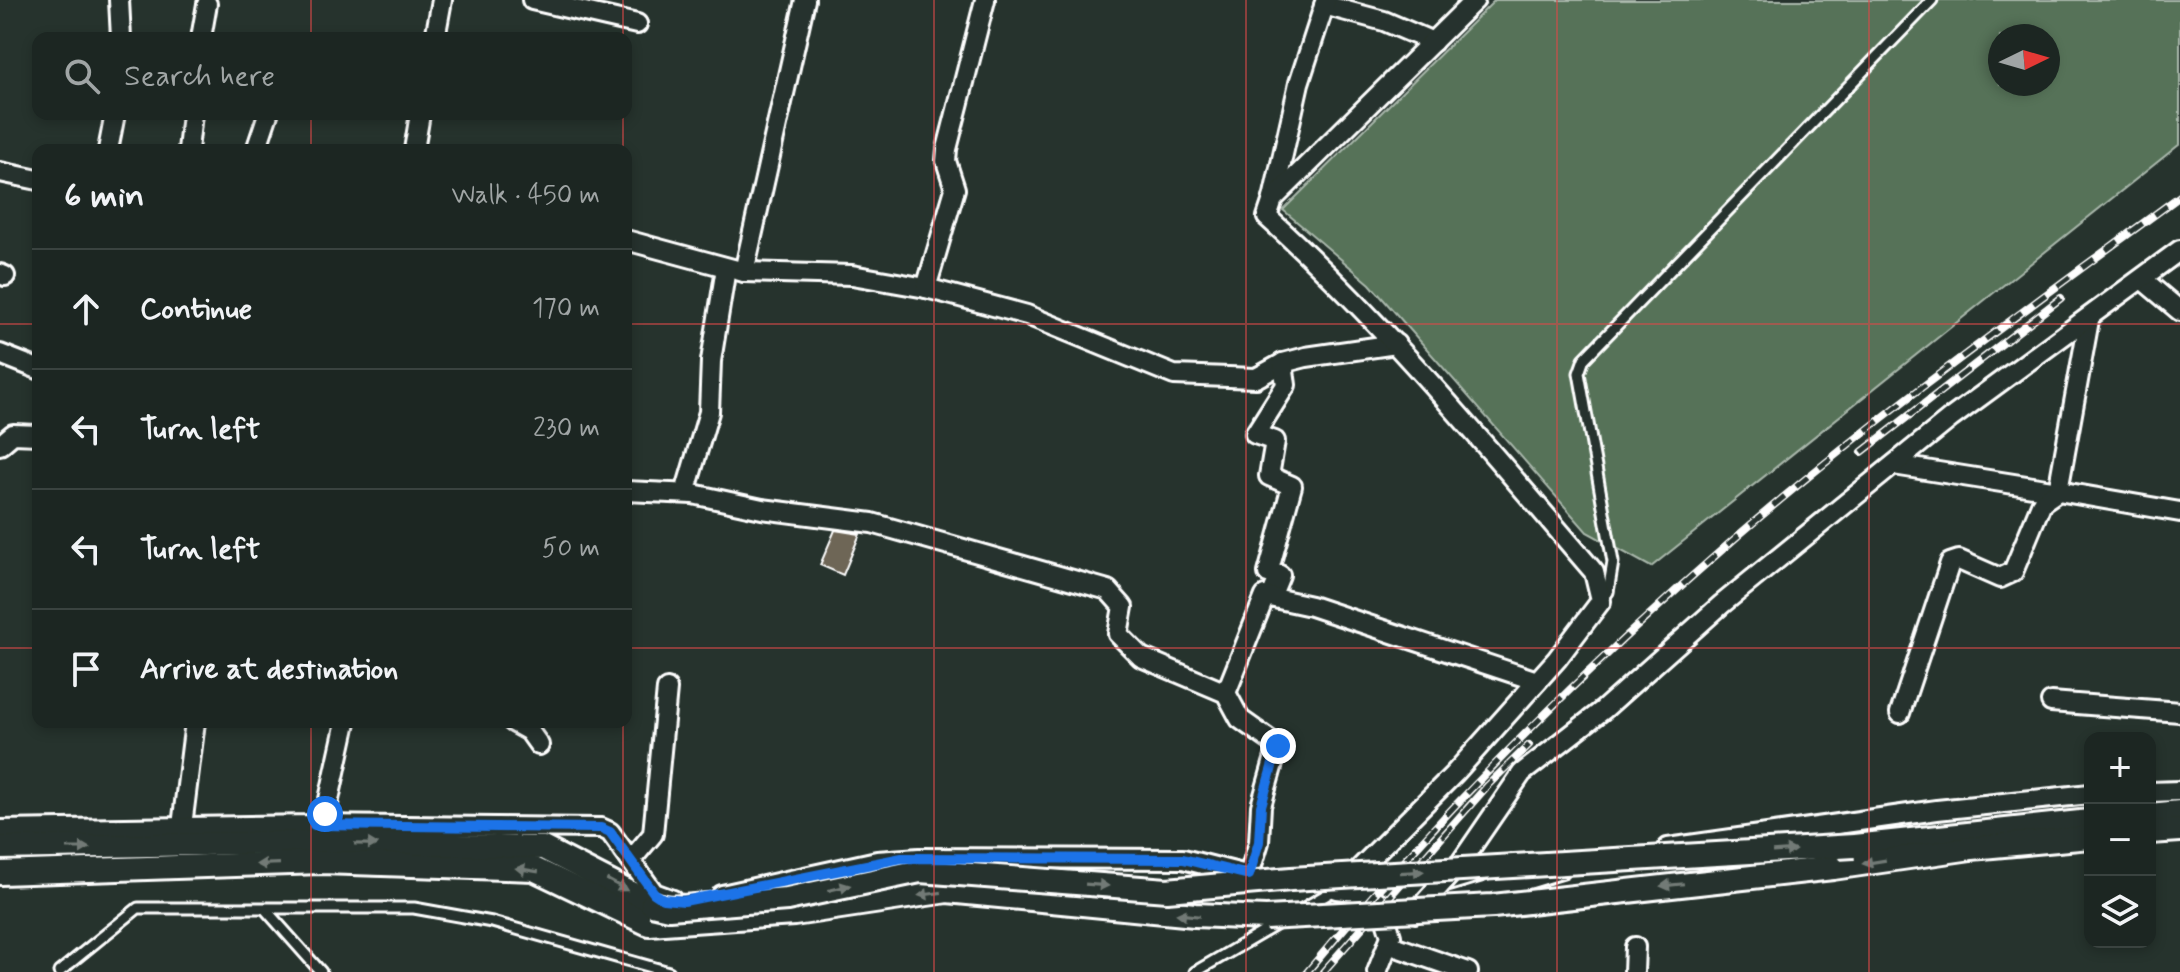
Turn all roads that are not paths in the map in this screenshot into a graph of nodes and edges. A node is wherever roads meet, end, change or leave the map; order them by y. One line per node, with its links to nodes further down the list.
1 (119, 0): 11 (street)
2 (442, 0): 13 (street)
3 (532, 0): 10 (street)
4 (805, 0): 28 (street)
5 (985, 0): 30 (street)
6 (1475, 0): 14 (street)
7 (1932, 0): 45 (lane)
8 (1325, 2): 14 (street); 25 (street)
9 (207, 4): 12 (street)
10 (637, 24)
11 (121, 32)
12 (202, 32)
13 (436, 32)
14 (1433, 42): 25 (street)
15 (114, 120): 19 (street)
16 (191, 120): 20 (street)
17 (266, 120): 21 (street)
18 (419, 120): 22 (street)
19 (109, 144)
20 (189, 144)
21 (258, 144)
22 (415, 144)
23 (0, 172): 24 (street)
24 (32, 179)
25 (1273, 199): 33 (street)
26 (632, 242): 28 (street)
27 (2180, 250): 29 (street)
28 (735, 270): 30 (street); 42 (street)
29 (2142, 279): 31 (street); 32 (street)
30 (926, 288): 35 (street)
31 (2180, 311)
32 (2089, 320): 39 (street); 41 (street)
33 (1396, 344): 35 (street); 45 (street)
34 (0, 354): 36 (street)
35 (1283, 363): 44 (street)
36 (32, 367)
37 (32, 435): 38 (street)
38 (0, 445)
39 (1894, 465): 41 (street); 75 (street)
40 (632, 491): 42 (street)
41 (2058, 491): 43 (street); 51 (street)
42 (685, 493): 48 (street)
43 (2180, 512)
44 (1271, 597): 46 (street); 48 (street)
45 (1601, 601): 46 (street)
46 (1537, 681): 73 (street)
47 (667, 689): 69 (street)
48 (1226, 693): 71 (street)
49 (2051, 702): 50 (street)
50 (2180, 712)
51 (1900, 713)
52 (194, 728): 63 (street)
53 (345, 728): 62 (street)
54 (524, 728): 55 (street)
55 (539, 745)
56 (2180, 791): 57 (street)
57 (2156, 792)
58 (2084, 795): 75 (street)
59 (2180, 812): 60 (street)
60 (2156, 814)
61 (2084, 822): 76 (street, one-way to 61, bridge)
62 (314, 825): 63 (street); 69 (street)
63 (182, 826): 64 (street)
64 (0, 830)
65 (2180, 830): 66 (street)
66 (2156, 832)
67 (2084, 838): 76 (street, one-way to 76, bridge)
68 (0, 848): 72 (street, one-way to 72)
69 (631, 860): 71 (street)
70 (0, 873): 72 (street, one-way to 70)
71 (1249, 875): 73 (street)
72 (580, 877): 76 (street)
73 (1342, 885): 77 (street); 83 (lane)
74 (265, 909): 80 (lane); 81 (lane); 82 (lane)
75 (1415, 913): 77 (street)
76 (650, 914)
77 (1386, 921): 78 (street)
78 (1388, 944): 84 (street); 85 (street)
79 (1635, 947): 86 (street)
80 (59, 972)
81 (321, 972)
82 (669, 972)
83 (1195, 972)
84 (1377, 972)
85 (1468, 972)
86 (1634, 972)

